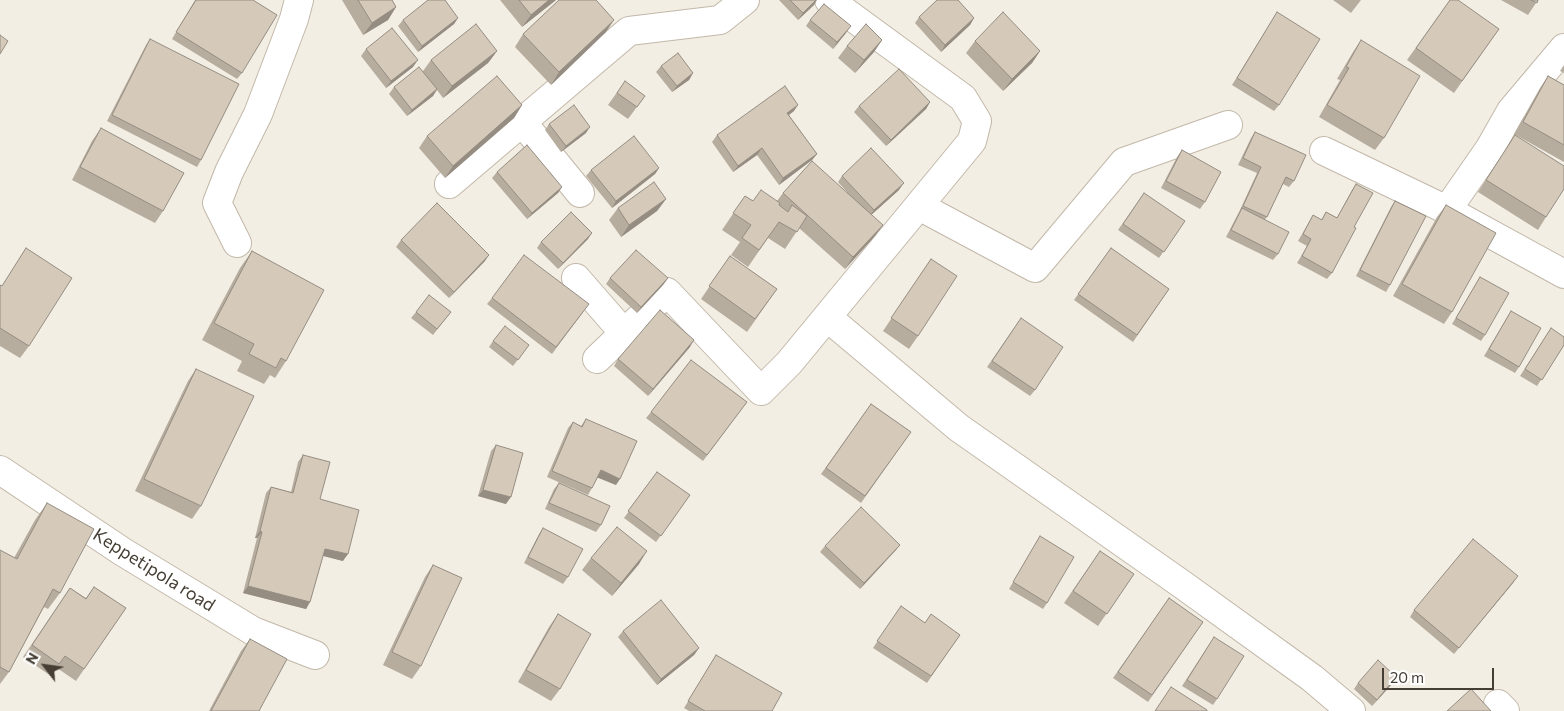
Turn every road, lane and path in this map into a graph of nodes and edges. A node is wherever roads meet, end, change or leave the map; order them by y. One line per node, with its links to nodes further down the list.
1 (299, 0): 12 (street)
2 (745, 0): 5 (street)
3 (829, 0): 10 (street)
4 (1564, 48): 11 (street)
5 (522, 122): 8 (street); 9 (street)
6 (1228, 125): 10 (street)
7 (1324, 151): 11 (street)
8 (449, 184)
9 (580, 192)
10 (919, 206): 15 (street)
11 (1448, 210): 13 (street)
12 (237, 243)
13 (1564, 274)
14 (576, 278): 16 (street)
15 (827, 317): 16 (street); 20 (street)
16 (624, 332): 17 (street)
17 (597, 359)
18 (0, 470): 19 (street, Keppetipola road)
19 (315, 655)
20 (1351, 711)

